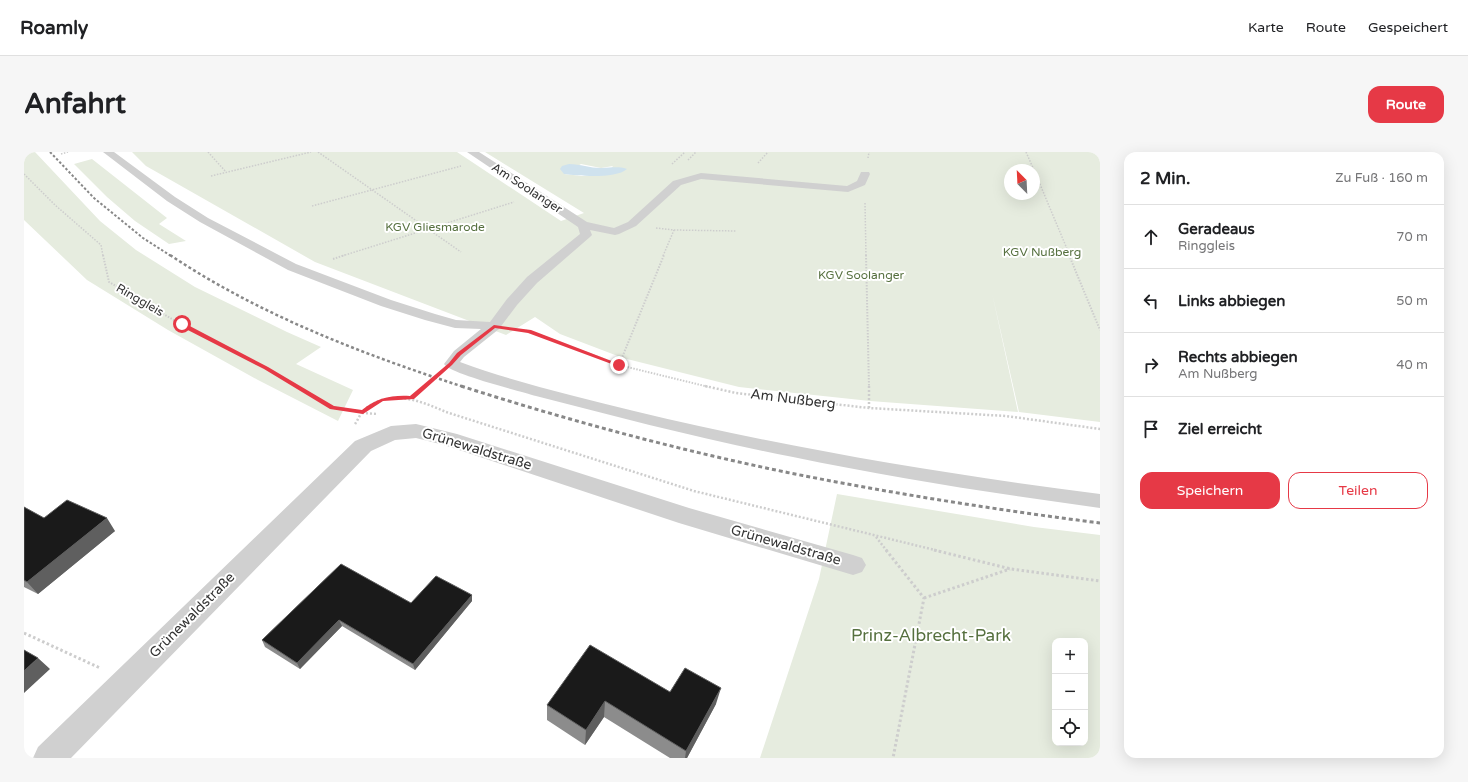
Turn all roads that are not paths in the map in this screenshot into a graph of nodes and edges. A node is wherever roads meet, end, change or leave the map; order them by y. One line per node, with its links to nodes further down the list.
1 (108, 152): 5 (lane)
2 (472, 152): 4 (lane, Am Soolanger)
3 (865, 174): 4 (lane)
4 (583, 225): 5 (lane)
5 (494, 326): 6 (lane)
6 (1100, 501)
7 (853, 565): 8 (street, Grünewaldstraße)
8 (49, 758)

